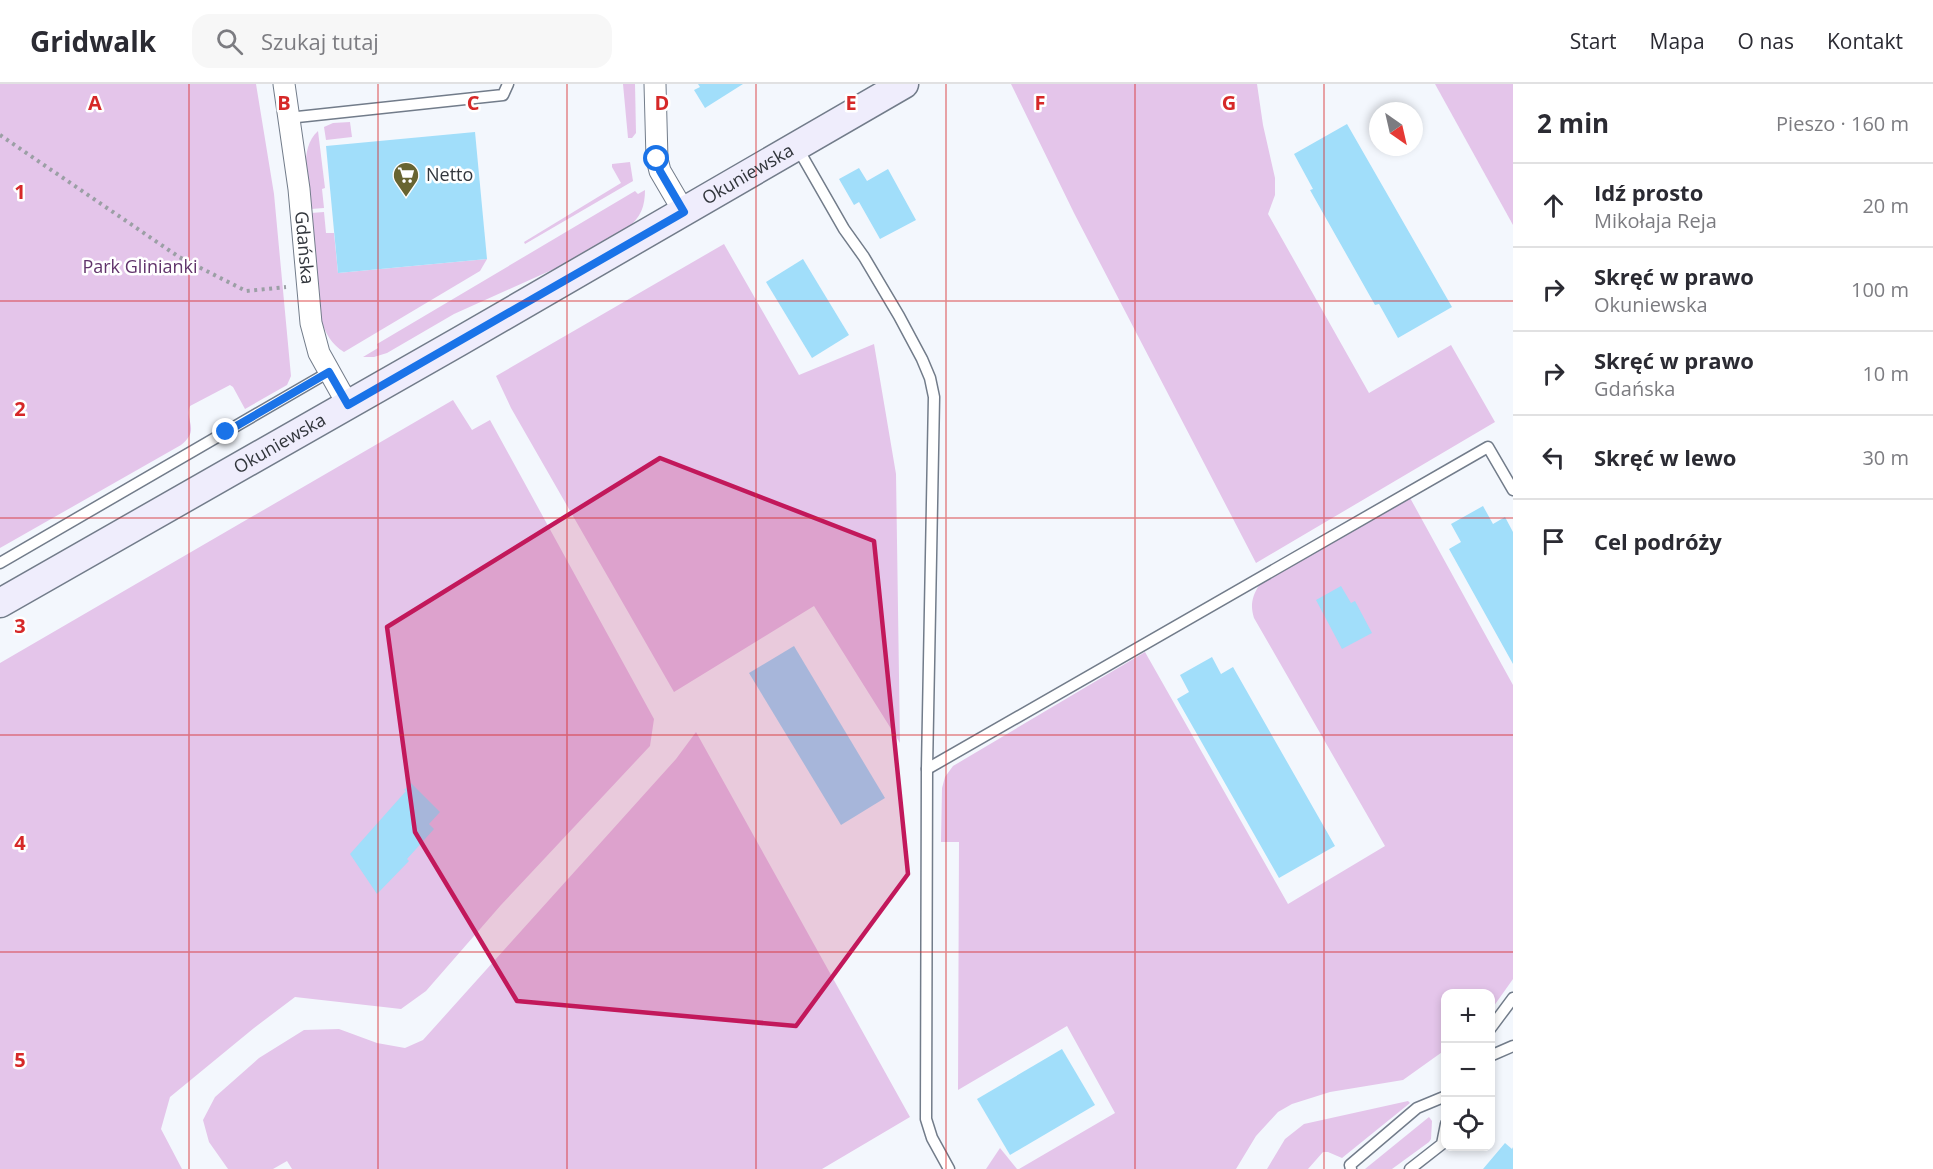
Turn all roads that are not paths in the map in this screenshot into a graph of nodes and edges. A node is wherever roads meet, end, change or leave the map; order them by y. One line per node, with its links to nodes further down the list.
1 (284, 84): 5 (street, Gdańska)
2 (508, 84): 5 (lane)
3 (655, 84): 7 (street)
4 (904, 84): 6 (main road, Okuniewska)
5 (288, 118): 8 (street, Gdańska)
6 (797, 147): 7 (main road, Okuniewska); 13 (lane)
7 (684, 212): 9 (main road, Okuniewska)
8 (329, 372): 9 (street, Gdańska); 11 (lane)
9 (348, 405): 12 (main road, Okuniewska)
10 (1513, 490): 13 (lane)
11 (0, 562)
12 (0, 603)
13 (927, 769): 20 (lane)
14 (1513, 998): 15 (lane)
15 (1495, 1023)
16 (1513, 1046): 17 (lane)
17 (1495, 1054)
18 (1444, 1097): 21 (lane)
19 (1441, 1145): 22 (lane)
20 (949, 1169)
21 (1351, 1169)
22 (1410, 1169)

